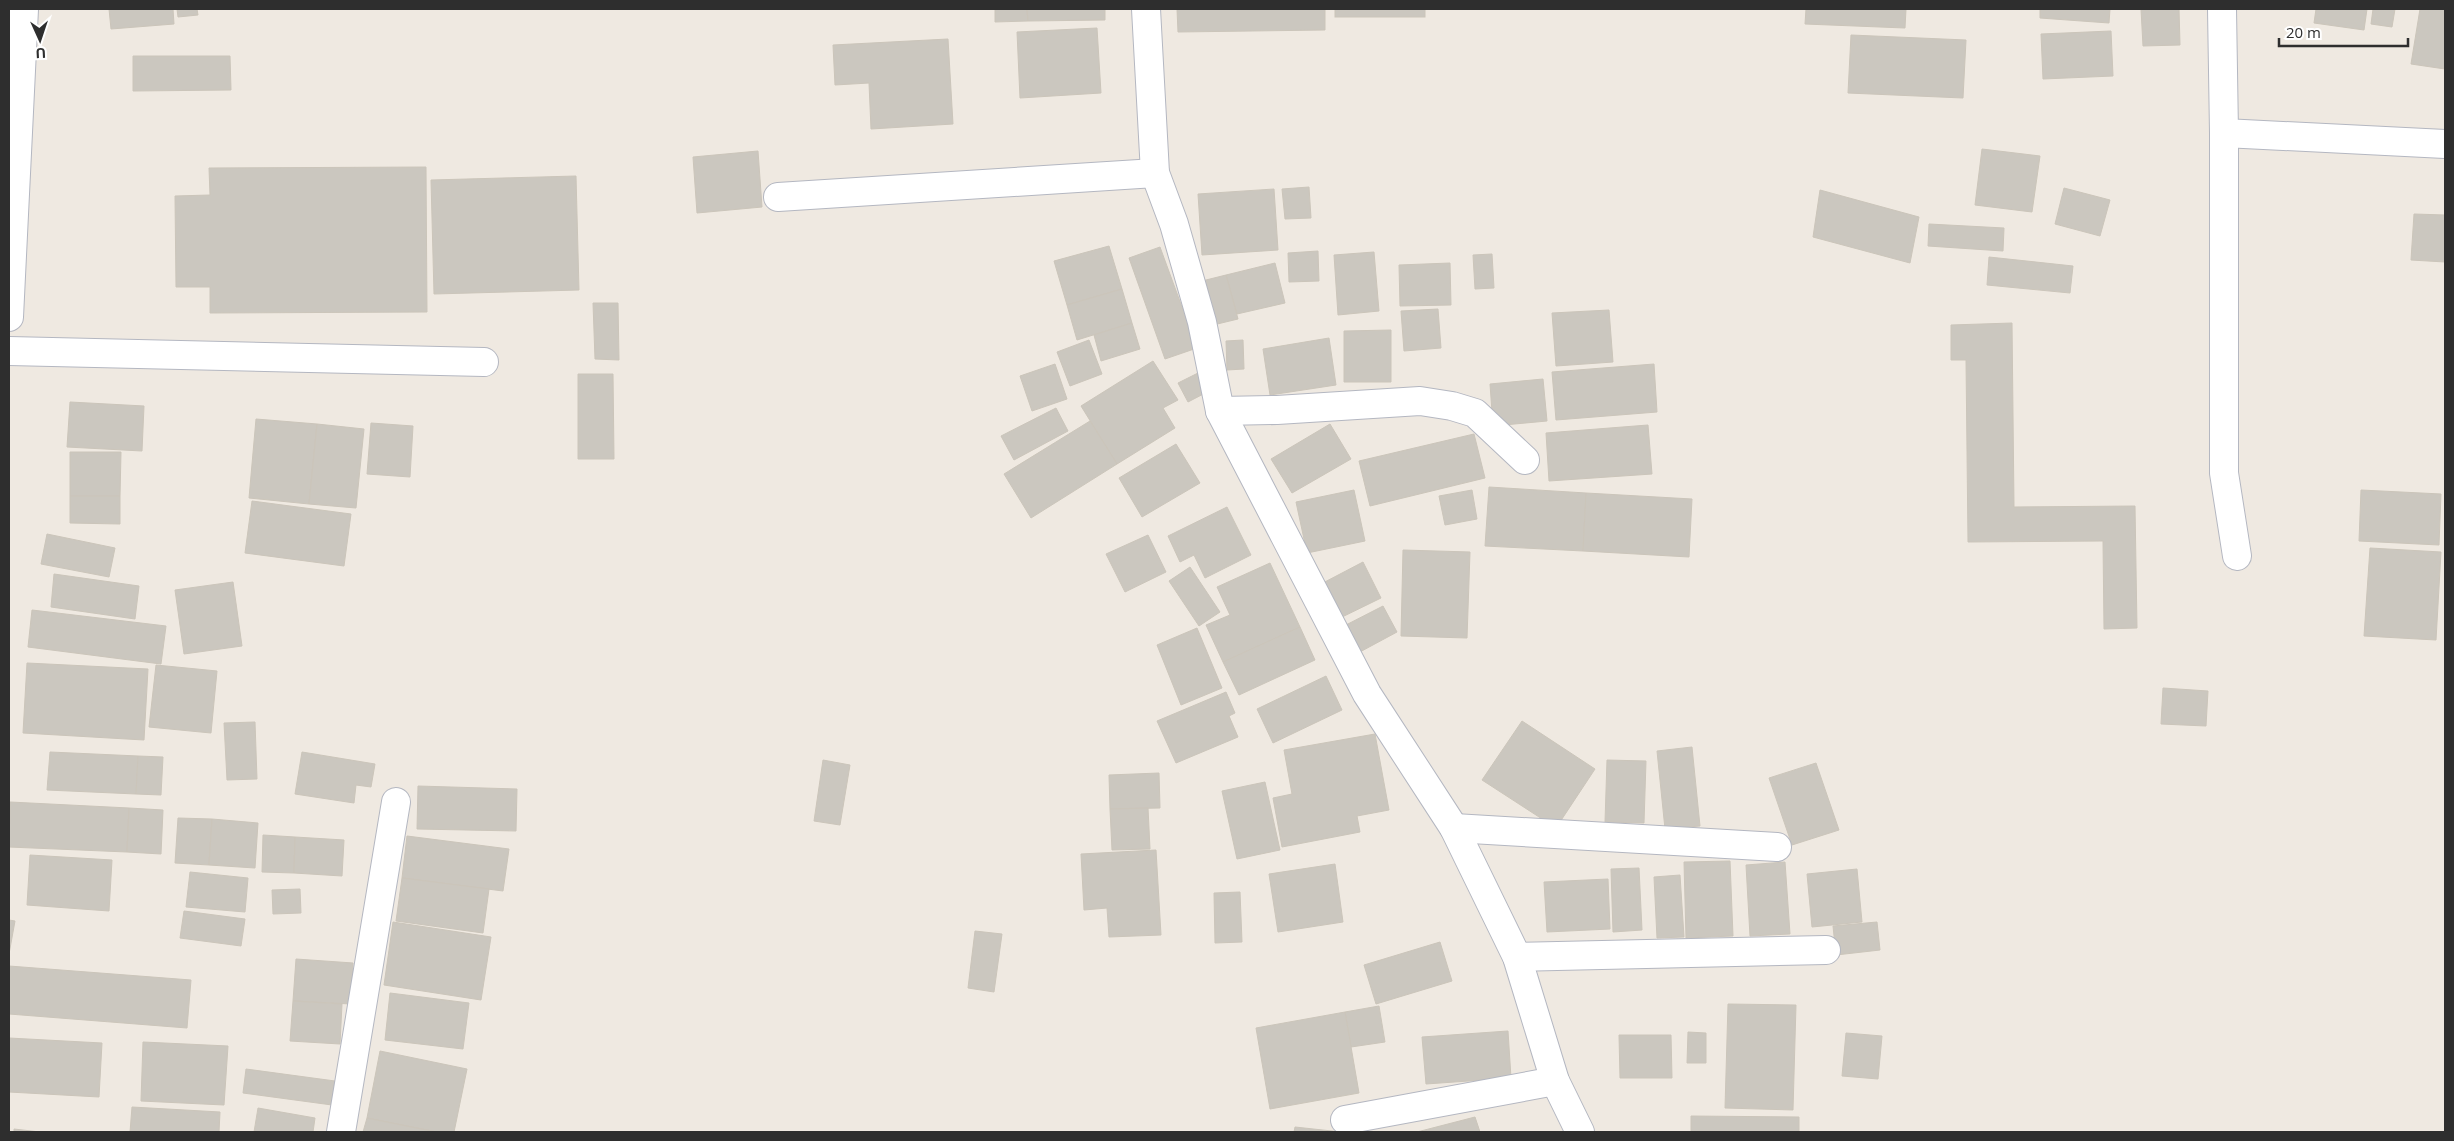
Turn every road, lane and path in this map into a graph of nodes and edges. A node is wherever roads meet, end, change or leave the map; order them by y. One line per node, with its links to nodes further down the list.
1 (24, 9): 8 (street)
2 (1146, 9): 6 (street)
3 (2222, 9): 4 (street)
4 (2224, 132): 5 (street); 13 (street)
5 (2445, 144)
6 (1155, 173): 7 (street); 11 (street)
7 (778, 197)
8 (9, 317)
9 (9, 351): 10 (street)
10 (484, 362)
11 (1220, 410): 12 (street); 15 (street)
12 (1525, 460)
13 (2237, 556)
14 (396, 802): 21 (street)
15 (1454, 828): 16 (street); 18 (street)
16 (1777, 847)
17 (1826, 950): 18 (street)
18 (1517, 956): 19 (street)
19 (1555, 1081): 20 (street); 22 (street)
20 (1345, 1120)
21 (341, 1132)
22 (1580, 1132)

